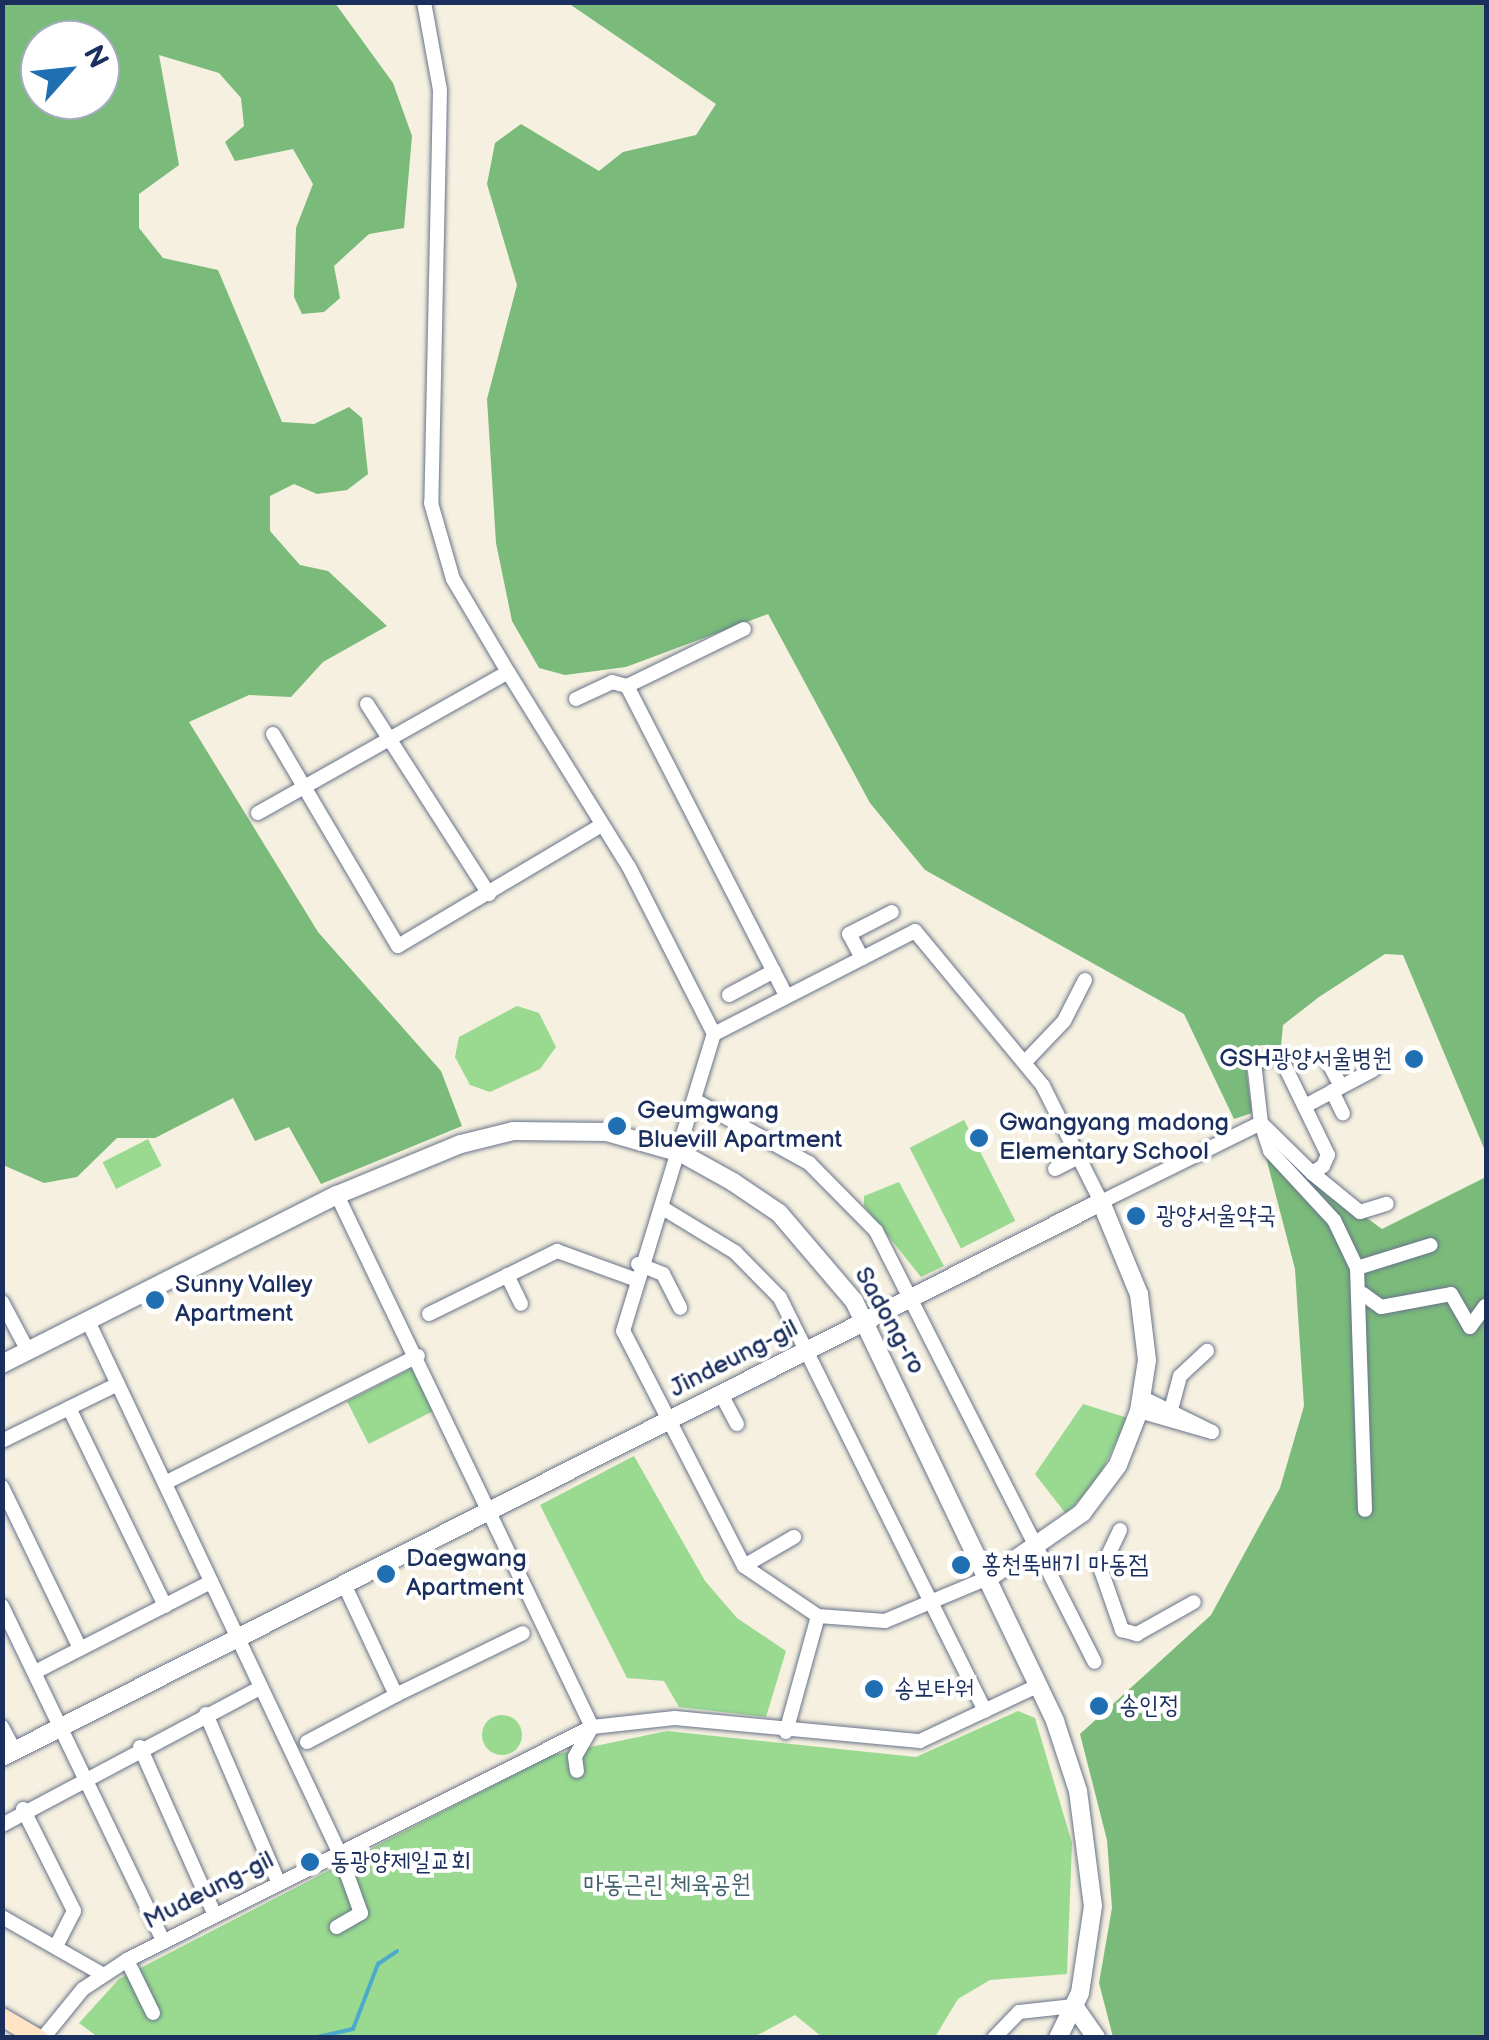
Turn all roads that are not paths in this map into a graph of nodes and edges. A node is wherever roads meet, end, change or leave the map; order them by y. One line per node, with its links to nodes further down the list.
1 (424, 2): 3 (street)
2 (744, 629): 4 (street)
3 (508, 672): 8 (street); 11 (street)
4 (628, 686): 5 (street); 15 (street)
5 (576, 700)
6 (367, 704): 8 (street)
7 (272, 734): 9 (street)
8 (389, 738): 9 (street); 12 (street)
9 (303, 787): 10 (street); 12 (street)
10 (258, 813)
11 (600, 826): 12 (street); 19 (street)
12 (489, 894)
13 (892, 912): 14 (street)
14 (862, 958): 18 (street); 21 (street)
15 (774, 971): 17 (street); 18 (street)
16 (1085, 980): 21 (street)
17 (729, 995)
18 (786, 996): 19 (street)
19 (714, 1034): 24 (street)
20 (1327, 1060): 23 (street)
21 (1025, 1062): 29 (street)
22 (1373, 1070): 23 (street)
23 (1336, 1089): 25 (street); 26 (street)
24 (698, 1102): 28 (street); 41 (street)
25 (1305, 1106): 27 (street); 31 (street)
26 (1343, 1114)
27 (1260, 1123): 31 (street); 33 (street, Jindeung-gil); 37 (street)
28 (681, 1153): 32 (street, Sadong-ro); 35 (street); 48 (street, Sadong-ro)
29 (1078, 1157): 30 (street); 33 (street)
30 (1055, 1169)
31 (1312, 1173): 34 (street)
32 (337, 1195): 47 (street, Sadong-ro); 52 (street)
33 (1101, 1202): 41 (street, Jindeung-gil); 56 (street)
34 (1387, 1204)
35 (661, 1207): 38 (street); 49 (street)
36 (1430, 1245): 37 (street)
37 (1357, 1268): 40 (street)
38 (636, 1271): 39 (street); 45 (street); 59 (street)
39 (507, 1275): 43 (street); 46 (street)
40 (1363, 1294): 44 (street); 65 (street)
41 (915, 1296): 48 (street, Jindeung-gil); 68 (street)
42 (2, 1302): 51 (street)
43 (521, 1304)
44 (1485, 1306)
45 (680, 1308)
46 (429, 1314)
47 (88, 1321): 51 (street, Sadong-ro); 54 (street)
48 (865, 1321): 49 (street, Jindeung-gil); 70 (street, Sadong-ro)
49 (812, 1348): 55 (street, Jindeung-gil); 74 (street)
50 (1207, 1350): 57 (street)
51 (28, 1351): 53 (street, Sadong-ro)
52 (418, 1356): 62 (street); 64 (street)
53 (2, 1364)
54 (118, 1384): 58 (street); 62 (street)
55 (722, 1394): 59 (street, Jindeung-gil); 60 (street)
56 (1140, 1404): 57 (street); 57 (street); 68 (street)
57 (1172, 1406)
58 (68, 1408): 61 (street); 76 (street)
59 (666, 1421): 64 (street, Jindeung-gil); 69 (street)
60 (737, 1424)
61 (2, 1441)
62 (164, 1483): 71 (street)
63 (2, 1486): 80 (street)
64 (492, 1509): 72 (street, Jindeung-gil); 89 (street)
65 (1365, 1510)
66 (1120, 1530): 73 (street)
67 (794, 1537): 69 (street)
68 (1042, 1548): 70 (street); 81 (street)
69 (744, 1566): 77 (street)
70 (990, 1577): 74 (street); 83 (street, Sadong-ro)
71 (212, 1582): 76 (street); 79 (street)
72 (344, 1584): 79 (street, Jindeung-gil); 85 (street)
73 (1194, 1602)
74 (936, 1604): 77 (street); 86 (street)
75 (2, 1606): 82 (street)
76 (165, 1606): 80 (street)
77 (818, 1616): 91 (street)
78 (523, 1632): 85 (street)
79 (238, 1638): 84 (street); 88 (street, Jindeung-gil)
80 (80, 1648): 82 (street)
81 (1095, 1662)
82 (34, 1672): 88 (street)
83 (1040, 1685): 86 (street); 108 (street, Sadong-ro)
84 (261, 1686): 87 (street); 99 (street)
85 (396, 1695): 92 (street)
86 (985, 1711): 91 (street)
87 (206, 1714): 93 (street); 100 (street)
88 (61, 1726): 94 (street, Jindeung-gil); 96 (street)
89 (592, 1727): 91 (street); 95 (street); 99 (street, Mudeung-gil)
90 (2, 1728): 94 (street)
91 (786, 1732)
92 (307, 1742)
93 (140, 1747): 96 (street); 101 (street)
94 (8, 1754)
95 (578, 1771)
96 (84, 1775): 97 (street); 104 (street)
97 (23, 1809): 98 (street); 105 (street)
98 (2, 1825)
99 (338, 1852): 100 (street, Mudeung-gil); 103 (street)
100 (278, 1881): 101 (street, Mudeung-gil)
101 (214, 1913): 104 (street, Mudeung-gil)
102 (2, 1917): 105 (street)
103 (337, 1927)
104 (164, 1940): 106 (street, Mudeung-gil)
105 (58, 1942): 107 (street)
106 (126, 1960): 107 (street, Mudeung-gil); 109 (street)
107 (102, 1974): 111 (street, Mudeung-gil)
108 (1074, 2006): 112 (street); 113 (street, Sadong-ro); 114 (street)
109 (153, 2012)
110 (2, 2017): 111 (main road)
111 (40, 2038)
112 (994, 2038)
113 (1058, 2038)
114 (1096, 2038)

